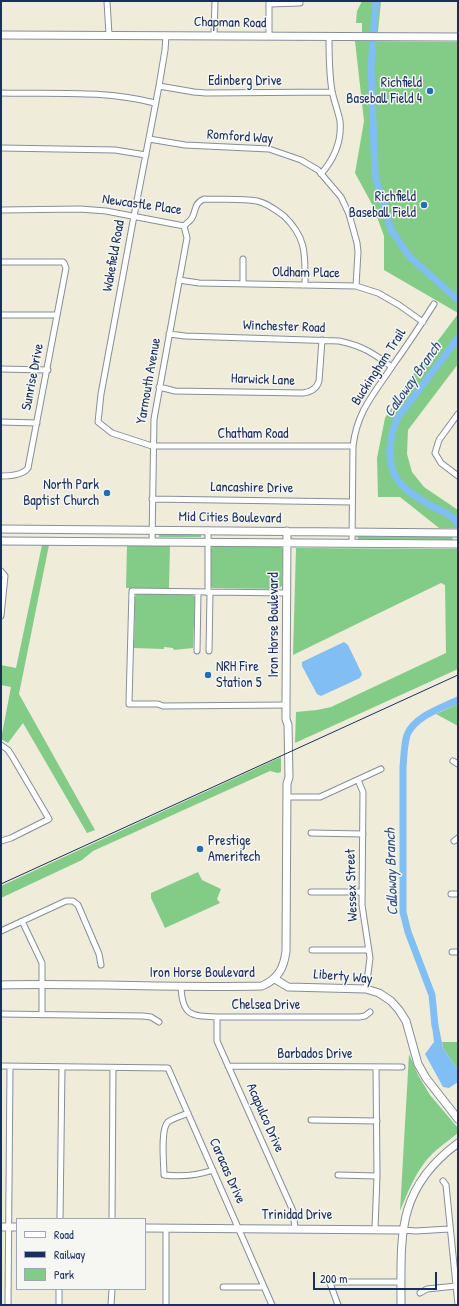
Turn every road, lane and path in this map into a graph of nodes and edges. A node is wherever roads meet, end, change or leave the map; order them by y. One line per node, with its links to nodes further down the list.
1 (107, 1): 6 (street)
2 (215, 1): 7 (street)
3 (300, 1): 4 (street)
4 (269, 3): 9 (street)
5 (1, 34): 6 (street, Chapman Road)
6 (109, 35): 8 (street, Chapman Road)
7 (214, 35): 8 (street, Chapman Road); 9 (street, Chapman Road)
8 (166, 36): 12 (street, Wakefield Road)
9 (269, 36): 10 (street, Chapman Road)
10 (329, 36): 11 (street, Chapman Road); 13 (street)
11 (458, 37)
12 (160, 86): 13 (street, Edinberg Drive); 15 (street, Wakefield Road)
13 (332, 92): 19 (street)
14 (1, 93): 15 (street)
15 (155, 103): 16 (street, Wakefield Road)
16 (150, 138): 18 (street, Wakefield Road); 19 (street, Romford Way)
17 (1, 148): 18 (street)
18 (146, 155): 21 (street, Wakefield Road)
19 (321, 174): 28 (street, Romford Way)
20 (1, 210): 21 (street, Newcastle Place)
21 (134, 216): 22 (street, Newcastle Place); 42 (street, Wakefield Road)
22 (184, 226): 25 (street, Yarmouth Avenue); 27 (street, Newcastle Place)
23 (243, 259): 26 (street)
24 (1, 262): 30 (street, Sunrise Drive)
25 (179, 280): 26 (street, Oldham Place); 33 (street, Yarmouth Avenue)
26 (243, 283): 27 (street, Oldham Place)
27 (305, 284): 28 (street, Oldham Place)
28 (356, 286): 32 (street, Oldham Place)
29 (434, 304): 32 (street, Buckingham Trail)
30 (57, 315): 31 (street); 37 (street, Sunrise Drive)
31 (1, 316)
32 (422, 322): 35 (street, Buckingham Trail)
33 (169, 334): 34 (street, Winchester Road); 38 (street, Yarmouth Avenue)
34 (322, 340): 35 (street, Winchester Road); 38 (street, Harwick Lane)
35 (392, 367): 43 (street, Buckingham Trail)
36 (1, 369): 37 (street)
37 (48, 370): 41 (street, Sunrise Drive)
38 (159, 387): 42 (street, Yarmouth Avenue)
39 (458, 414): 45 (street)
40 (1, 422): 41 (street)
41 (37, 422): 44 (street, Sunrise Drive)
42 (152, 446): 43 (street, Chatham Road); 46 (street, Yarmouth Avenue)
43 (353, 446): 47 (street, Buckingham Trail)
44 (1, 476)
45 (458, 476)
46 (152, 499): 47 (street, Lancashire Drive); 50 (street, Yarmouth Avenue)
47 (352, 502): 53 (street, Buckingham Trail)
48 (1, 529): 49 (street, Mid Cities Boulevard)
49 (72, 530): 50 (street, Mid Cities Boulevard); 56 (street)
50 (152, 530): 51 (street, Mid Cities Boulevard); 58 (street, Yarmouth Avenue)
51 (208, 530): 52 (street, Mid Cities Boulevard); 57 (street)
52 (287, 531): 53 (street, Mid Cities Boulevard); 59 (street, Iron Horse Boulevard)
53 (352, 532): 54 (street, Mid Cities Boulevard); 60 (street, Buckingham Trail)
54 (455, 533)
55 (1, 541): 56 (street, Mid Cities Boulevard)
56 (72, 541): 58 (street, Mid Cities Boulevard)
57 (208, 541): 58 (street, Mid Cities Boulevard); 59 (street, Mid Cities Boulevard); 64 (street)
58 (152, 542)
59 (287, 542): 60 (street, Mid Cities Boulevard); 65 (street, Iron Horse Boulevard)
60 (352, 542): 61 (street, Mid Cities Boulevard)
61 (457, 544)
62 (1, 571): 66 (street)
63 (198, 592): 64 (street); 67 (street); 69 (street)
64 (209, 593): 65 (street); 68 (street)
65 (287, 593): 69 (street, Iron Horse Boulevard)
66 (1, 616)
67 (197, 651)
68 (209, 651)
69 (286, 706): 73 (street, Iron Horse Boulevard)
70 (1, 745): 76 (street)
71 (381, 769): 72 (street)
72 (358, 780): 73 (street); 75 (street, Wessex Street)
73 (287, 797): 86 (street, Iron Horse Boulevard)
74 (311, 833): 75 (street)
75 (363, 834): 78 (street, Wessex Street)
76 (1, 841)
77 (311, 892): 78 (street)
78 (362, 892): 84 (street, Wessex Street)
79 (451, 894): 80 (street)
80 (458, 894)
81 (22, 921): 82 (street); 85 (street); 87 (street)
82 (1, 931)
83 (312, 950): 84 (street)
84 (369, 950): 90 (street, Wessex Street)
85 (101, 965)
86 (275, 979): 89 (street, Iron Horse Boulevard); 90 (street, Liberty Way)
87 (42, 984): 88 (street, Iron Horse Boulevard); 89 (street, Iron Horse Boulevard); 93 (street)
88 (1, 985)
89 (181, 986): 94 (street, Chelsea Drive)
90 (366, 990): 104 (street, Liberty Way)
91 (370, 1012): 94 (street, Chelsea Drive)
92 (1, 1014): 93 (street)
93 (42, 1015): 95 (street)
94 (217, 1017): 97 (street, Acapulco Drive)
95 (159, 1022)
96 (1, 1066): 98 (street)
97 (228, 1066): 99 (street, Barbados Drive); 120 (street, Acapulco Drive)
98 (10, 1067): 101 (street); 115 (street)
99 (376, 1067): 100 (street, Barbados Drive); 106 (street)
100 (402, 1067)
101 (62, 1068): 102 (street); 112 (street)
102 (112, 1068): 103 (street, Caracas Drive); 113 (street)
103 (188, 1113): 108 (street, Caracas Drive); 108 (street)
104 (458, 1119)
105 (311, 1120): 106 (street)
106 (377, 1121): 110 (street)
107 (458, 1143): 123 (street)
108 (213, 1170): 119 (street, Caracas Drive)
109 (338, 1175): 110 (street)
110 (377, 1176): 121 (street)
111 (443, 1181): 122 (street)
112 (60, 1218)
113 (112, 1218)
114 (1, 1227): 115 (street)
115 (9, 1227): 116 (street); 131 (street)
116 (16, 1227)
117 (146, 1228): 118 (street, Trinidad Drive)
118 (166, 1228): 119 (street, Trinidad Drive); 134 (street)
119 (239, 1228): 120 (street, Trinidad Drive); 127 (street, Caracas Drive)
120 (295, 1228): 121 (street, Trinidad Drive)
121 (375, 1229): 123 (street, Trinidad Drive)
122 (450, 1229): 123 (street, Trinidad Drive); 125 (street)
123 (403, 1230): 124 (street)
124 (401, 1282): 136 (street); 137 (street)
125 (456, 1286): 130 (street); 138 (street)
126 (223, 1287): 127 (street)
127 (264, 1287): 135 (street, Caracas Drive)
128 (59, 1290): 132 (street)
129 (112, 1290): 133 (street)
130 (420, 1293)
131 (8, 1305)
132 (59, 1305)
133 (111, 1305)
134 (166, 1305)
135 (272, 1305)
136 (338, 1305)
137 (401, 1305)
138 (458, 1305)

